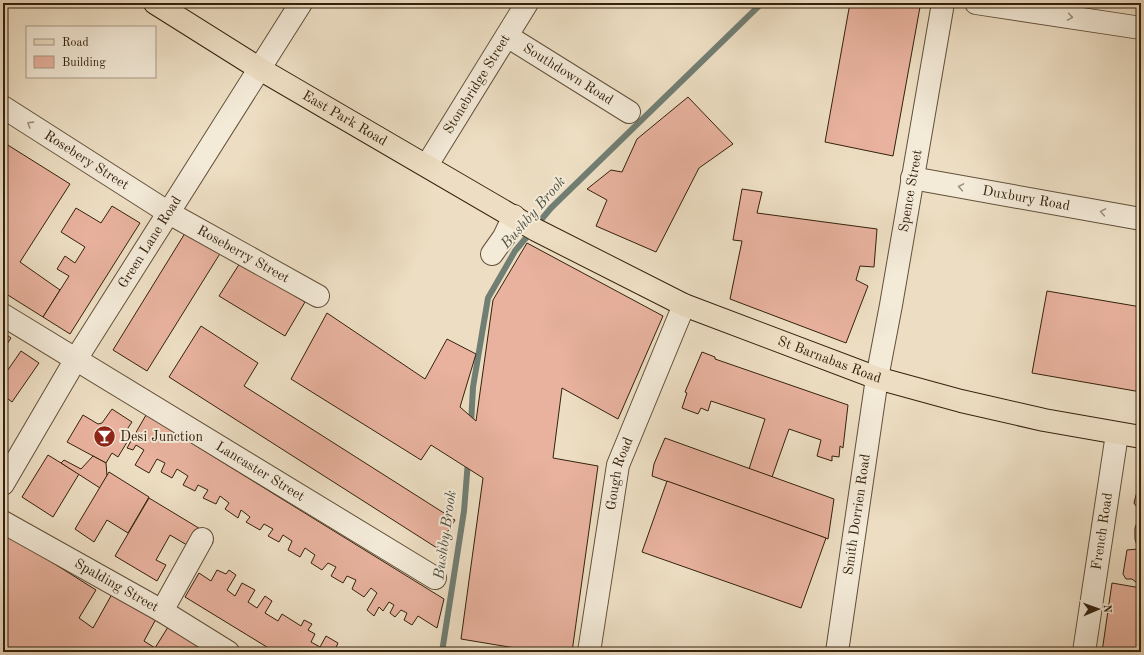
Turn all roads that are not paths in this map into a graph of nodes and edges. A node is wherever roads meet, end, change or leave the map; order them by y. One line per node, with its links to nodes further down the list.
1 (155, 3): 8 (main road, East Park Road)
2 (301, 3): 8 (street, Green Lane Road)
3 (528, 3): 7 (street, Stonebridge Street)
4 (943, 3): 12 (street, Spence Street)
5 (976, 3): 6 (street, one-way to 6)
6 (1141, 28)
7 (507, 36): 10 (street, Southdown Road); 11 (street, Stonebridge Street)
8 (260, 69): 11 (main road, East Park Road); 13 (street, Green Lane Road)
9 (3, 107): 13 (street, Rosebery Street, one-way to 9)
10 (629, 112)
11 (427, 165): 15 (main road, East Park Road)
12 (912, 178): 14 (street, Duxbury Road, one-way to 12); 21 (street, Spence Street)
13 (169, 213): 17 (street, Roseberry Street); 20 (street, Green Lane Road)
14 (1141, 219)
15 (524, 223): 16 (street); 18 (main road, St Barnabas Road)
16 (492, 254)
17 (318, 296)
18 (684, 305): 21 (main road, St Barnabas Road); 30 (street, Gough Road)
19 (3, 315): 20 (street, Lancaster Street)
20 (76, 359): 24 (street, Green Lane Road); 27 (street, Lancaster Street)
21 (877, 378): 22 (main road, St Barnabas Road); 31 (street, Smith Dorrien Road)
22 (1117, 434): 23 (main road, St Barnabas Road); 32 (street, French Road)
23 (1141, 437)
24 (3, 484)
25 (3, 522): 28 (street, Spalding Street)
26 (202, 539): 28 (street)
27 (435, 578)
28 (162, 611): 29 (street, Spalding Street)
29 (228, 652)
30 (589, 652)
31 (837, 652)
32 (1084, 652)

